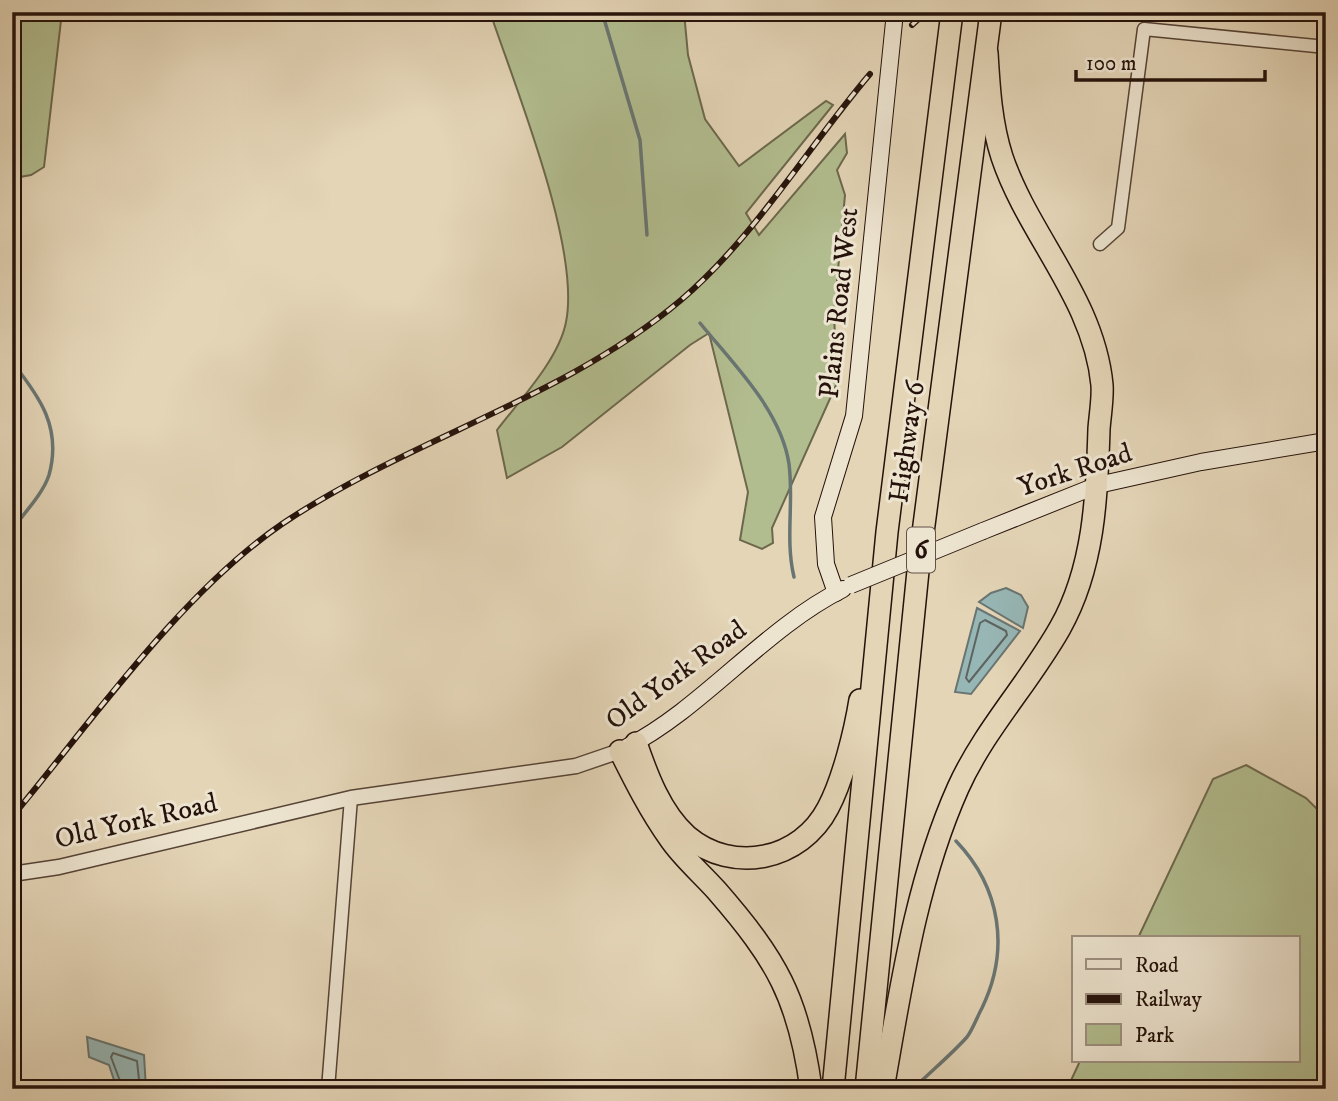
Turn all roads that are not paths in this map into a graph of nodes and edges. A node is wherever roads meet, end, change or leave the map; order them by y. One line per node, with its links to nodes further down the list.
1 (895, 12): 11 (main road, Plains Road West)
2 (952, 12): 9 (highway, Highway 6 / 6)
3 (991, 12): 5 (highway, Highway 6 / 6)
4 (1326, 47): 6 (street)
5 (986, 52): 8 (highway); 18 (highway, Highway 6 / 6)
6 (1100, 244)
7 (1326, 440): 8 (main road, York Road)
8 (1098, 485): 10 (main road, York Road, bridge); 19 (highway)
9 (887, 532): 12 (highway); 17 (highway, Highway 6 / 6)
10 (851, 585): 11 (main road, Old York Road)
11 (835, 593): 12 (main road, Old York Road)
12 (628, 747): 13 (street, Old York Road); 16 (highway)
13 (351, 798): 14 (street, Old York Road); 15 (street)
14 (13, 876)
15 (328, 1089)
16 (811, 1089)
17 (834, 1089)
18 (866, 1089)
19 (883, 1089)

